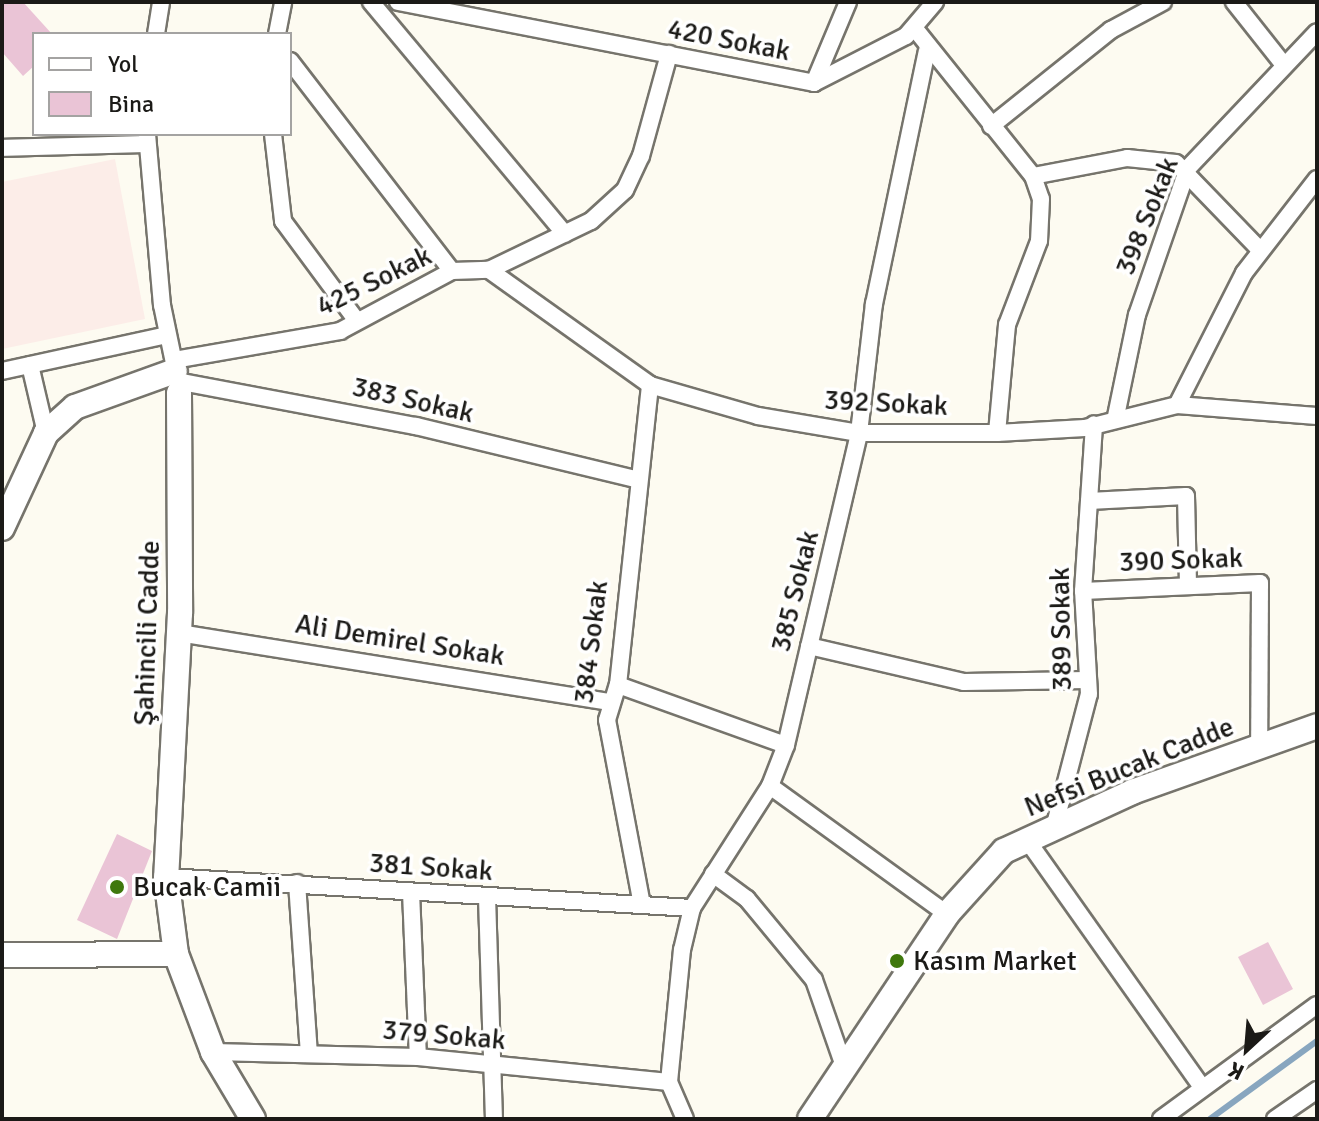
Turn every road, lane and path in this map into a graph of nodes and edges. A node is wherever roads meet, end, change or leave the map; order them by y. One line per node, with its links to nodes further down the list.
1 (161, 2): 10 (street)
2 (283, 2): 11 (street)
3 (371, 2): 25 (street)
4 (398, 2): 14 (street, 420 Sokak)
5 (848, 2): 17 (street)
6 (935, 2): 9 (street)
7 (1163, 2): 18 (street)
8 (1234, 2): 16 (street)
9 (916, 30): 13 (street); 17 (street)
10 (156, 32)
11 (277, 32)
12 (1317, 32): 16 (street, 398 Sokak)
13 (927, 51): 18 (street); 40 (street, 385 Sokak)
14 (669, 54): 17 (street, 420 Sokak); 25 (street, 425 Sokak)
15 (292, 64): 28 (street)
16 (1284, 65): 22 (street, 398 Sokak)
17 (814, 83)
18 (991, 126): 23 (street)
19 (273, 136): 29 (street)
20 (147, 139): 21 (street); 30 (street, Şahincili Cadde)
21 (2, 148)
22 (1188, 168): 23 (street); 26 (street); 36 (street, 398 Sokak)
23 (1033, 176): 41 (street)
24 (1317, 179): 26 (street)
25 (565, 234): 27 (street, 425 Sokak)
26 (1260, 250): 35 (street)
27 (489, 270): 28 (street, 425 Sokak); 34 (street, 392 Sokak)
28 (452, 271): 29 (street, 425 Sokak)
29 (357, 321): 33 (street, 425 Sokak)
30 (167, 335): 31 (street); 33 (street, Şahincili Cadde)
31 (30, 365): 32 (street); 39 (street)
32 (2, 371)
33 (176, 376): 39 (street); 42 (street, 383 Sokak); 47 (street, Şahincili Cadde)
34 (650, 385): 40 (street, 392 Sokak); 42 (street, 384 Sokak)
35 (1177, 405): 36 (street, 392 Sokak); 37 (street, 392 Sokak)
36 (1116, 416): 38 (street, 392 Sokak)
37 (1317, 416)
38 (1094, 424): 41 (street, 392 Sokak); 43 (street, 389 Sokak)
39 (46, 433): 44 (street)
40 (859, 433): 41 (street, 392 Sokak); 48 (street, 385 Sokak)
41 (997, 433)
42 (635, 479): 50 (street, 384 Sokak)
43 (1089, 501): 45 (street); 46 (street, 389 Sokak)
44 (2, 528)
45 (1188, 584): 46 (street, 390 Sokak); 54 (street, 390 Sokak)
46 (1083, 591): 49 (street, 389 Sokak)
47 (179, 633): 51 (street, Ali Demirel Sokak); 59 (street, Şahincili Cadde)
48 (809, 646): 49 (street); 53 (street, 385 Sokak)
49 (1087, 680): 56 (street, 389 Sokak)
50 (618, 685): 51 (street, 384 Sokak); 53 (street)
51 (612, 702): 63 (street, 384 Sokak)
52 (1317, 726): 54 (street, Nefsi Bucak Cadde)
53 (786, 745): 55 (street, 385 Sokak)
54 (1259, 748): 56 (street, Nefsi Bucak Cadde)
55 (770, 786): 58 (street, 385 Sokak); 65 (street)
56 (1054, 828): 57 (street, Nefsi Bucak Cadde)
57 (1027, 840): 65 (street, Nefsi Bucak Cadde); 75 (street)
58 (713, 874): 64 (street, 385 Sokak); 73 (street)
59 (166, 877): 60 (street, 381 Sokak); 66 (street, Şahincili Cadde)
60 (297, 883): 61 (street, 381 Sokak); 70 (street)
61 (411, 892): 62 (street, 381 Sokak); 71 (street)
62 (487, 897): 63 (street, 381 Sokak); 72 (street)
63 (642, 905): 64 (street, 381 Sokak)
64 (692, 908): 74 (street, 385 Sokak)
65 (947, 914): 73 (street, Nefsi Bucak Cadde)
66 (176, 954): 67 (street); 69 (street, Şahincili Cadde)
67 (2, 955)
68 (1317, 1005): 75 (street)
69 (213, 1052): 70 (street, 379 Sokak); 78 (street, Şahincili Cadde)
70 (309, 1054): 71 (street, 379 Sokak)
71 (418, 1057): 72 (street, 379 Sokak)
72 (493, 1065): 74 (street, 379 Sokak); 79 (street)
73 (845, 1069): 81 (street, Nefsi Bucak Cadde)
74 (669, 1082): 80 (street)
75 (1200, 1084): 82 (street)
76 (1317, 1090): 77 (street)
77 (1279, 1118)
78 (253, 1119)
79 (494, 1119)
80 (685, 1119)
81 (810, 1119)
82 (1161, 1119)

